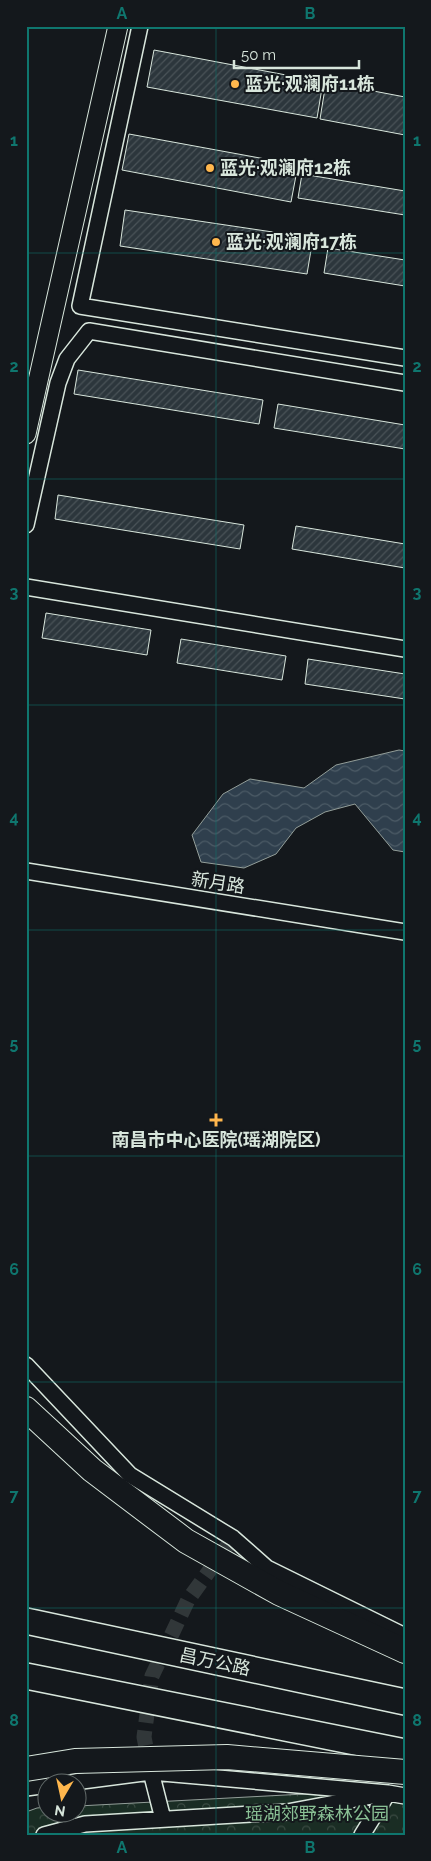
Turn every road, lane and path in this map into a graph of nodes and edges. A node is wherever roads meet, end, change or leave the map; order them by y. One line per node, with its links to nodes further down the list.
1 (118, 26): 5 (street)
2 (140, 26): 3 (street)
3 (405, 358)
4 (405, 383): 6 (street)
5 (26, 434)
6 (26, 525)
7 (26, 587): 8 (street)
8 (405, 649)
9 (26, 871): 10 (street, 新月路)
10 (405, 932)
11 (26, 1365): 16 (street)
12 (26, 1399): 14 (main road)
13 (26, 1409): 14 (main road)
14 (92, 1470): 17 (main road)
15 (26, 1621): 19 (highway, 昌万公路)
16 (405, 1636)
17 (405, 1651)
18 (26, 1676): 20 (highway)
19 (405, 1702)
20 (405, 1752)
21 (26, 1769): 23 (main road, bridge)
22 (151, 1772): 24 (street); 25 (street); 27 (street)
23 (405, 1772)
24 (88, 1780)
25 (388, 1794): 26 (street); 27 (street); 30 (street)
26 (405, 1796)
27 (164, 1819): 28 (street)
28 (109, 1828): 29 (street)
29 (44, 1835)
30 (362, 1835)

